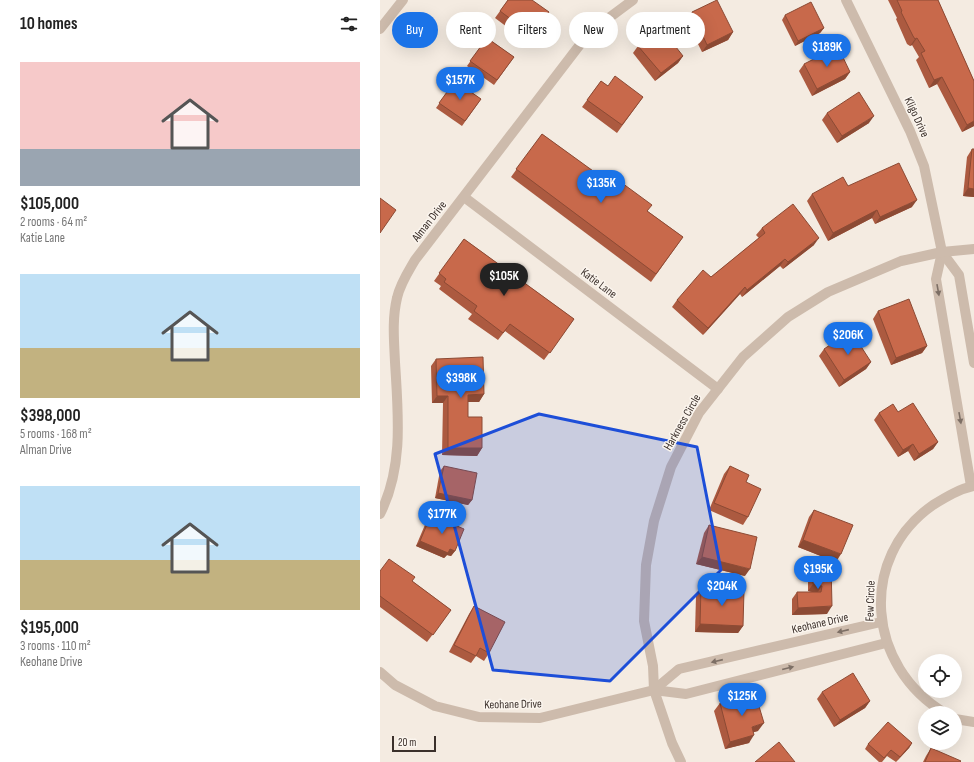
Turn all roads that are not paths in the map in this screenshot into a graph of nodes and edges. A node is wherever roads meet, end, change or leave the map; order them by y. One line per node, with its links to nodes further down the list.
1 (403, 0): 4 (street)
2 (634, 0): 5 (street, Alman Drive)
3 (846, 0): 7 (street, Kligo Drive)
4 (380, 29)
5 (464, 197): 9 (street, Katie Lane); 11 (street, Alman Drive)
6 (974, 249): 7 (street, Harkness Circle)
7 (942, 252): 8 (street, Kligo Drive); 9 (street, Harkness Circle); 10 (street, Kligo Drive, one-way to 10)
8 (974, 363)
9 (718, 390): 15 (street, Harkness Circle)
10 (973, 486): 12 (street, Few Circle)
11 (380, 514)
12 (881, 622): 13 (street, Few Circle); 15 (street, Keohane Drive, one-way to 15)
13 (886, 643): 15 (street, Keohane Drive, one-way to 13); 16 (street, Few Circle)
14 (380, 672): 15 (street, Keohane Drive)
15 (654, 690): 19 (street, Harkness Circle)
16 (933, 706)
17 (962, 719): 18 (street)
18 (974, 722)
19 (682, 762)

